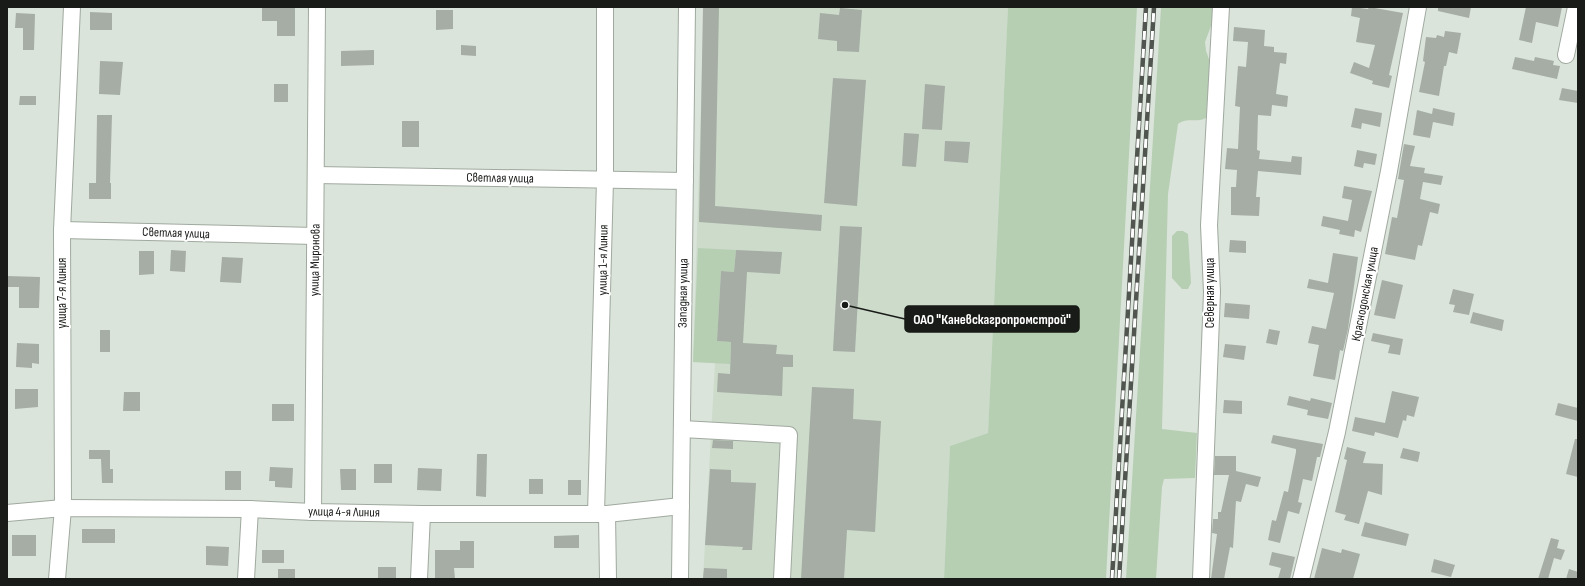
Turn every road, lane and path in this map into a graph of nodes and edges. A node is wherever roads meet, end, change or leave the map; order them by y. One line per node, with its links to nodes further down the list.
1 (72, 7): 12 (street, улица 7-я Линия)
2 (317, 7): 9 (street, улица Миронова)
3 (605, 7): 10 (street, улица 1-я Линия)
4 (687, 7): 11 (street, Западная улица)
5 (1221, 7): 28 (street, Северная улица)
6 (1418, 7): 29 (street, Краснодонская улица)
7 (1576, 7): 8 (street)
8 (1566, 55)
9 (316, 176): 10 (street, Светлая улица); 13 (street, улица Миронова)
10 (605, 180): 11 (street, Светлая улица); 21 (street, улица 1-я Линия)
11 (685, 181): 14 (street, Западная улица)
12 (62, 230): 13 (street, Светлая улица); 16 (street, улица 7-я Линия)
13 (315, 236): 18 (street, улица Миронова)
14 (682, 429): 15 (street, Западная улица); 27 (street)
15 (681, 506): 21 (street, улица 4-я Линия); 26 (street, Западная улица)
16 (63, 508): 17 (street, улица 4-я Линия); 19 (street, улица 4-я Линия); 22 (street, улица 7-я Линия)
17 (250, 509): 18 (street, улица 4-я Линия); 23 (street)
18 (313, 512): 20 (street, улица 4-я Линия)
19 (7, 513)
20 (422, 514): 21 (street, улица 4-я Линия); 24 (street)
21 (602, 514): 25 (street, улица 1-я Линия)
22 (57, 579)
23 (246, 579)
24 (419, 579)
25 (608, 579)
26 (680, 579)
27 (782, 579)
28 (1201, 579)
29 (1301, 579)

